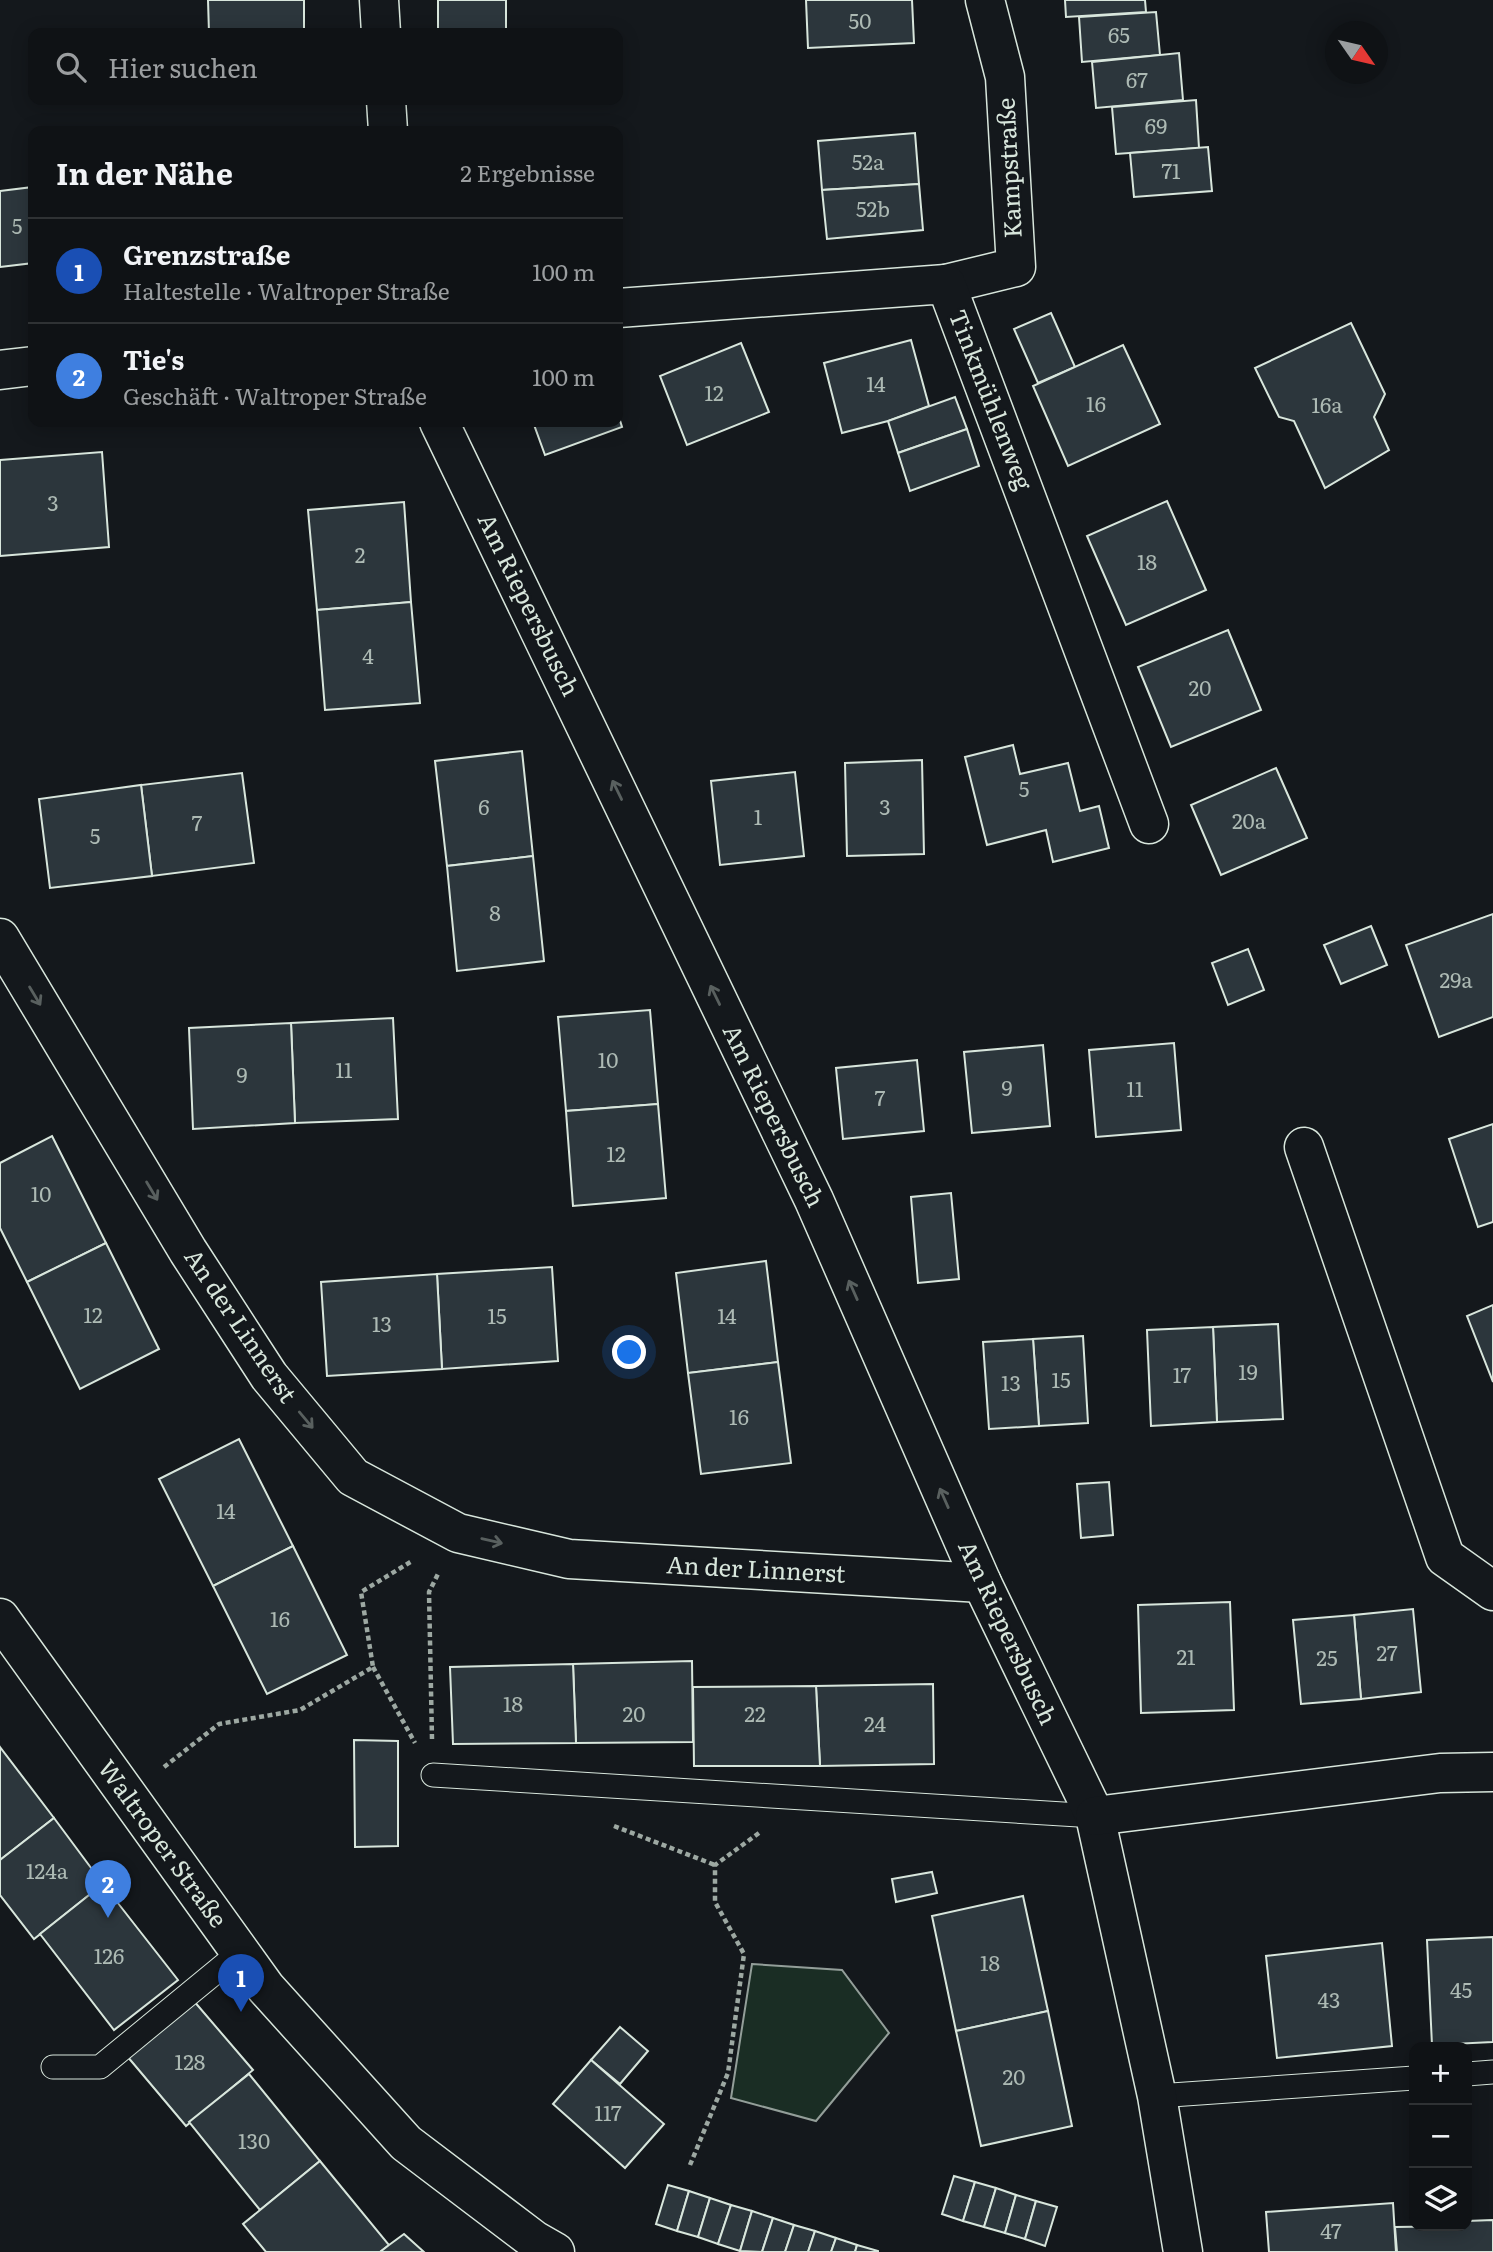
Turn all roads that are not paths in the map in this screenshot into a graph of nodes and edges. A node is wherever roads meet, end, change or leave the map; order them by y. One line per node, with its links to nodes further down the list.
1 (379, 0): 3 (street)
2 (985, 0): 6 (street, Kampstraße)
3 (382, 28)
4 (386, 105): 5 (street)
5 (388, 126)
6 (946, 284): 7 (street, Tinkmühlenweg); 11 (street, Tinkmühlenweg)
7 (623, 308)
8 (28, 367): 9 (street)
9 (0, 370)
10 (441, 427): 14 (street, Am Riepersbusch, one-way to 10)
11 (1150, 824)
12 (0, 938): 14 (street, An der Linnerst, one-way to 14)
13 (1304, 1147): 15 (street)
14 (982, 1583): 19 (street, Am Riepersbusch)
15 (1493, 1591)
16 (0, 1618): 20 (street, Waltroper Straße)
17 (1493, 1772): 19 (street)
18 (433, 1775): 19 (lane)
19 (1095, 1816): 25 (street, Am Riepersbusch)
20 (240, 1952): 21 (lane); 26 (street, Waltroper Straße)
21 (53, 2067)
22 (1493, 2072): 23 (lane)
23 (1472, 2074)
24 (1409, 2077): 25 (lane)
25 (1157, 2096): 27 (street, Am Riepersbusch)
26 (555, 2252)
27 (1183, 2252)

